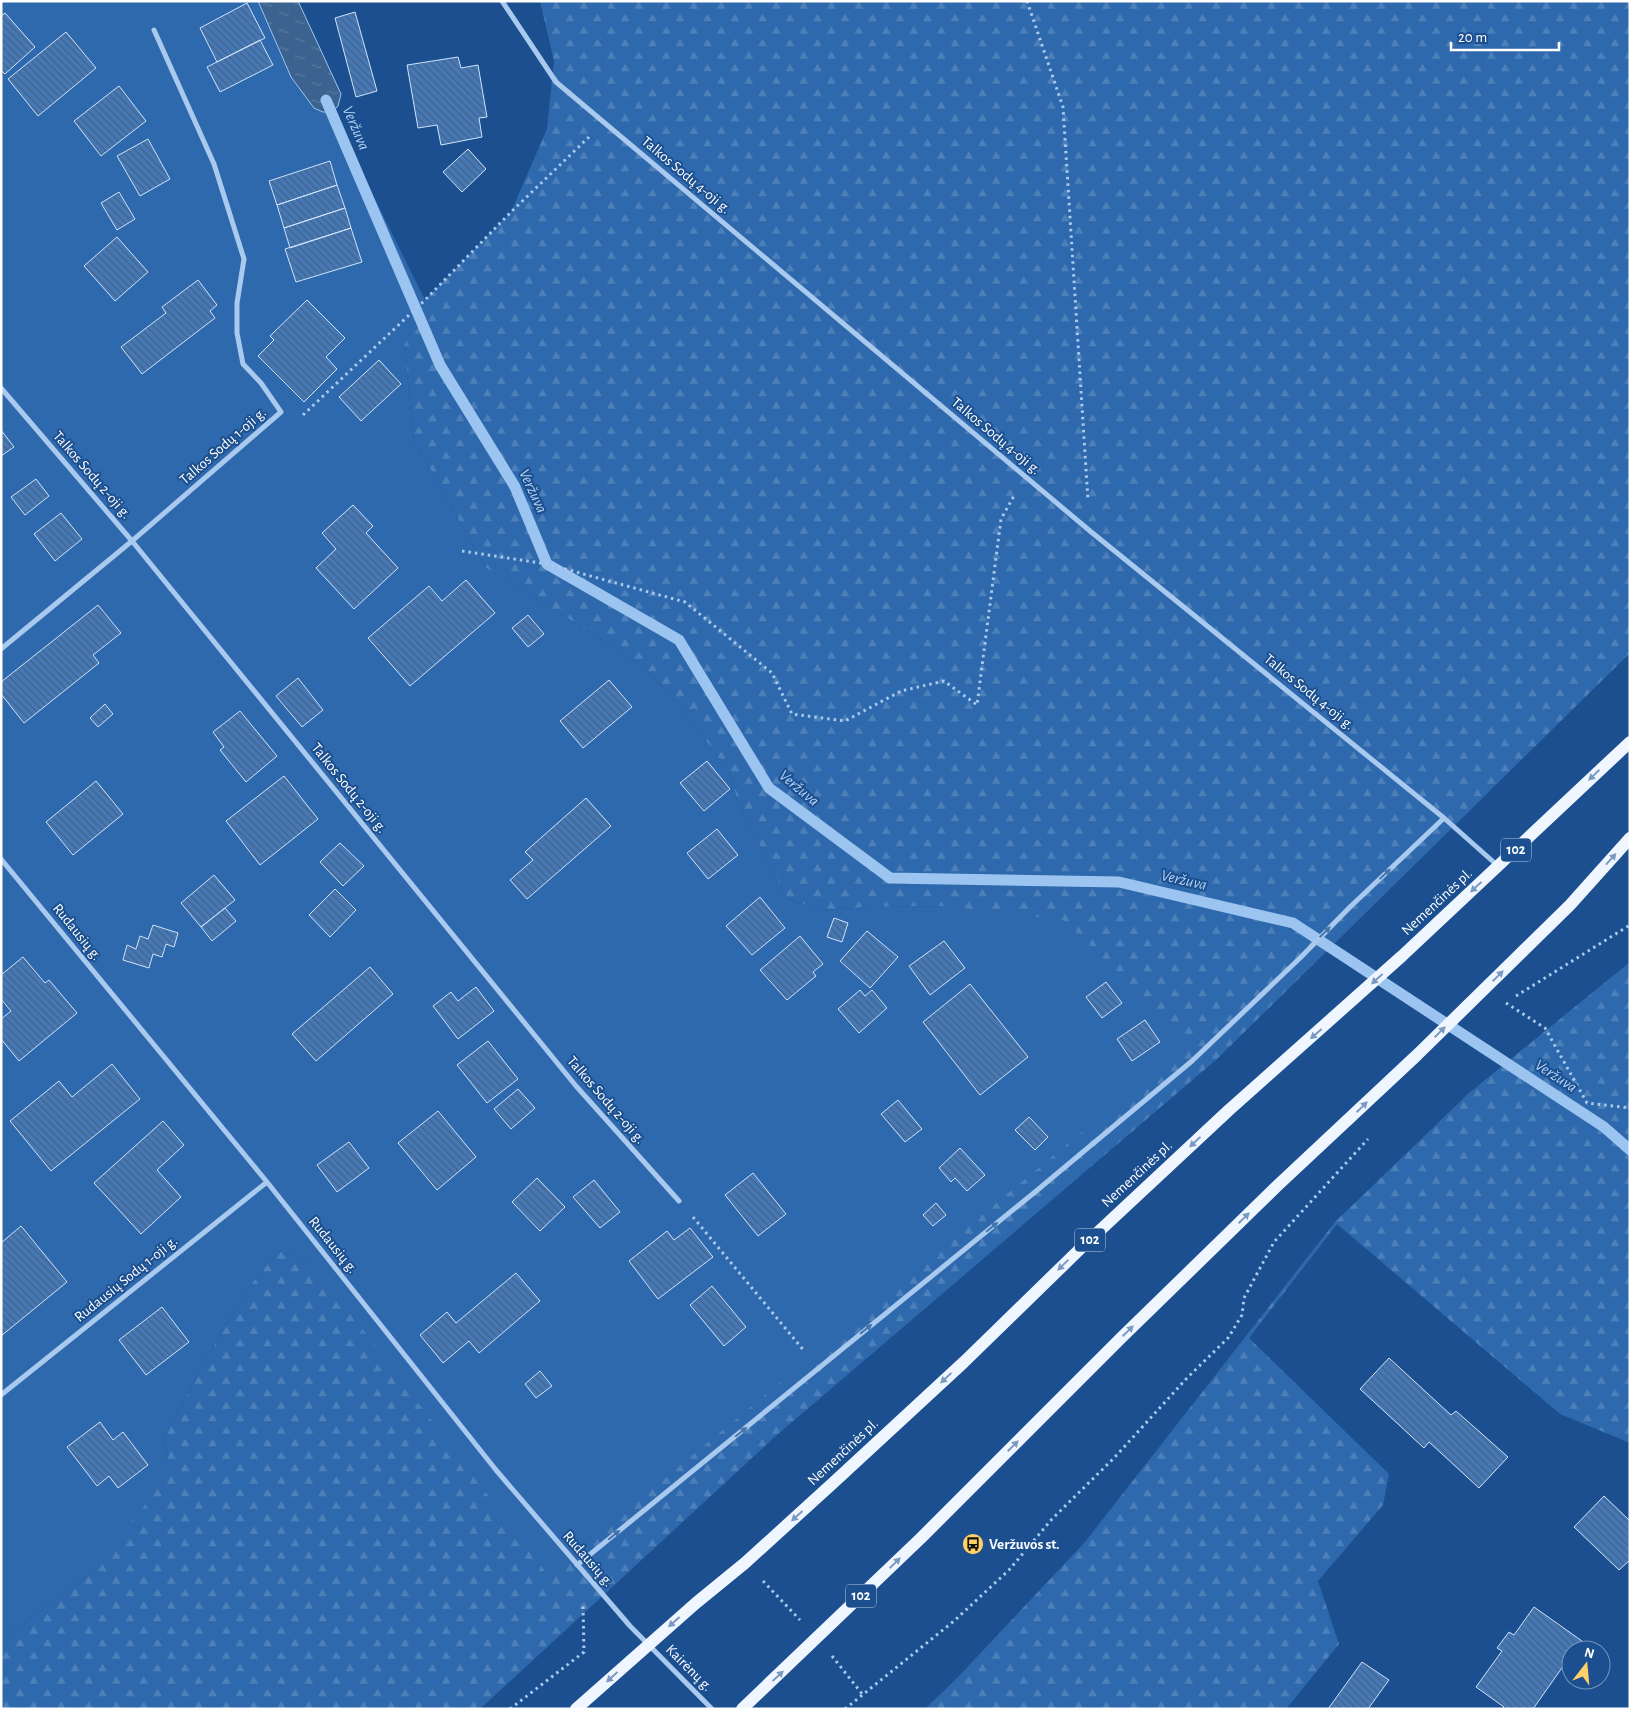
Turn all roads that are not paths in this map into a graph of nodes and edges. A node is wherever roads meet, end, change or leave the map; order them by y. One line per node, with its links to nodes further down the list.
1 (502, 1): 7 (street, Talkos Sodų 4-oji g.)
2 (154, 30): 4 (street, Talkos Sodų 1-oji g.)
3 (1, 388): 4 (street, Talkos Sodų 2-oji g.)
4 (132, 541): 5 (street, Talkos Sodų 1-oji g.); 12 (street, Talkos Sodų 2-oji g.)
5 (1, 649)
6 (1630, 742): 10 (main road, Nemenčinės pl. / 102, one-way to 10)
7 (1444, 818): 10 (street, Talkos Sodų 4-oji g.); 14 (street, one-way to 7)
8 (1630, 838): 18 (main road, 102, one-way to 8)
9 (1, 859): 11 (street, Rudausių g.)
10 (1499, 866): 15 (main road, Nemenčinės pl. / 102, one-way to 15)
11 (267, 1182): 13 (street, Rudausių Sodų 1-oji g.); 14 (street, Rudausių g.)
12 (679, 1201)
13 (1, 1395)
14 (577, 1565): 15 (street, Rudausių g.)
15 (649, 1645): 16 (main road, Nemenčinės pl. / 102, one-way to 16); 17 (street, Kairėnų g.)
16 (576, 1709)
17 (712, 1709)
18 (742, 1709)

